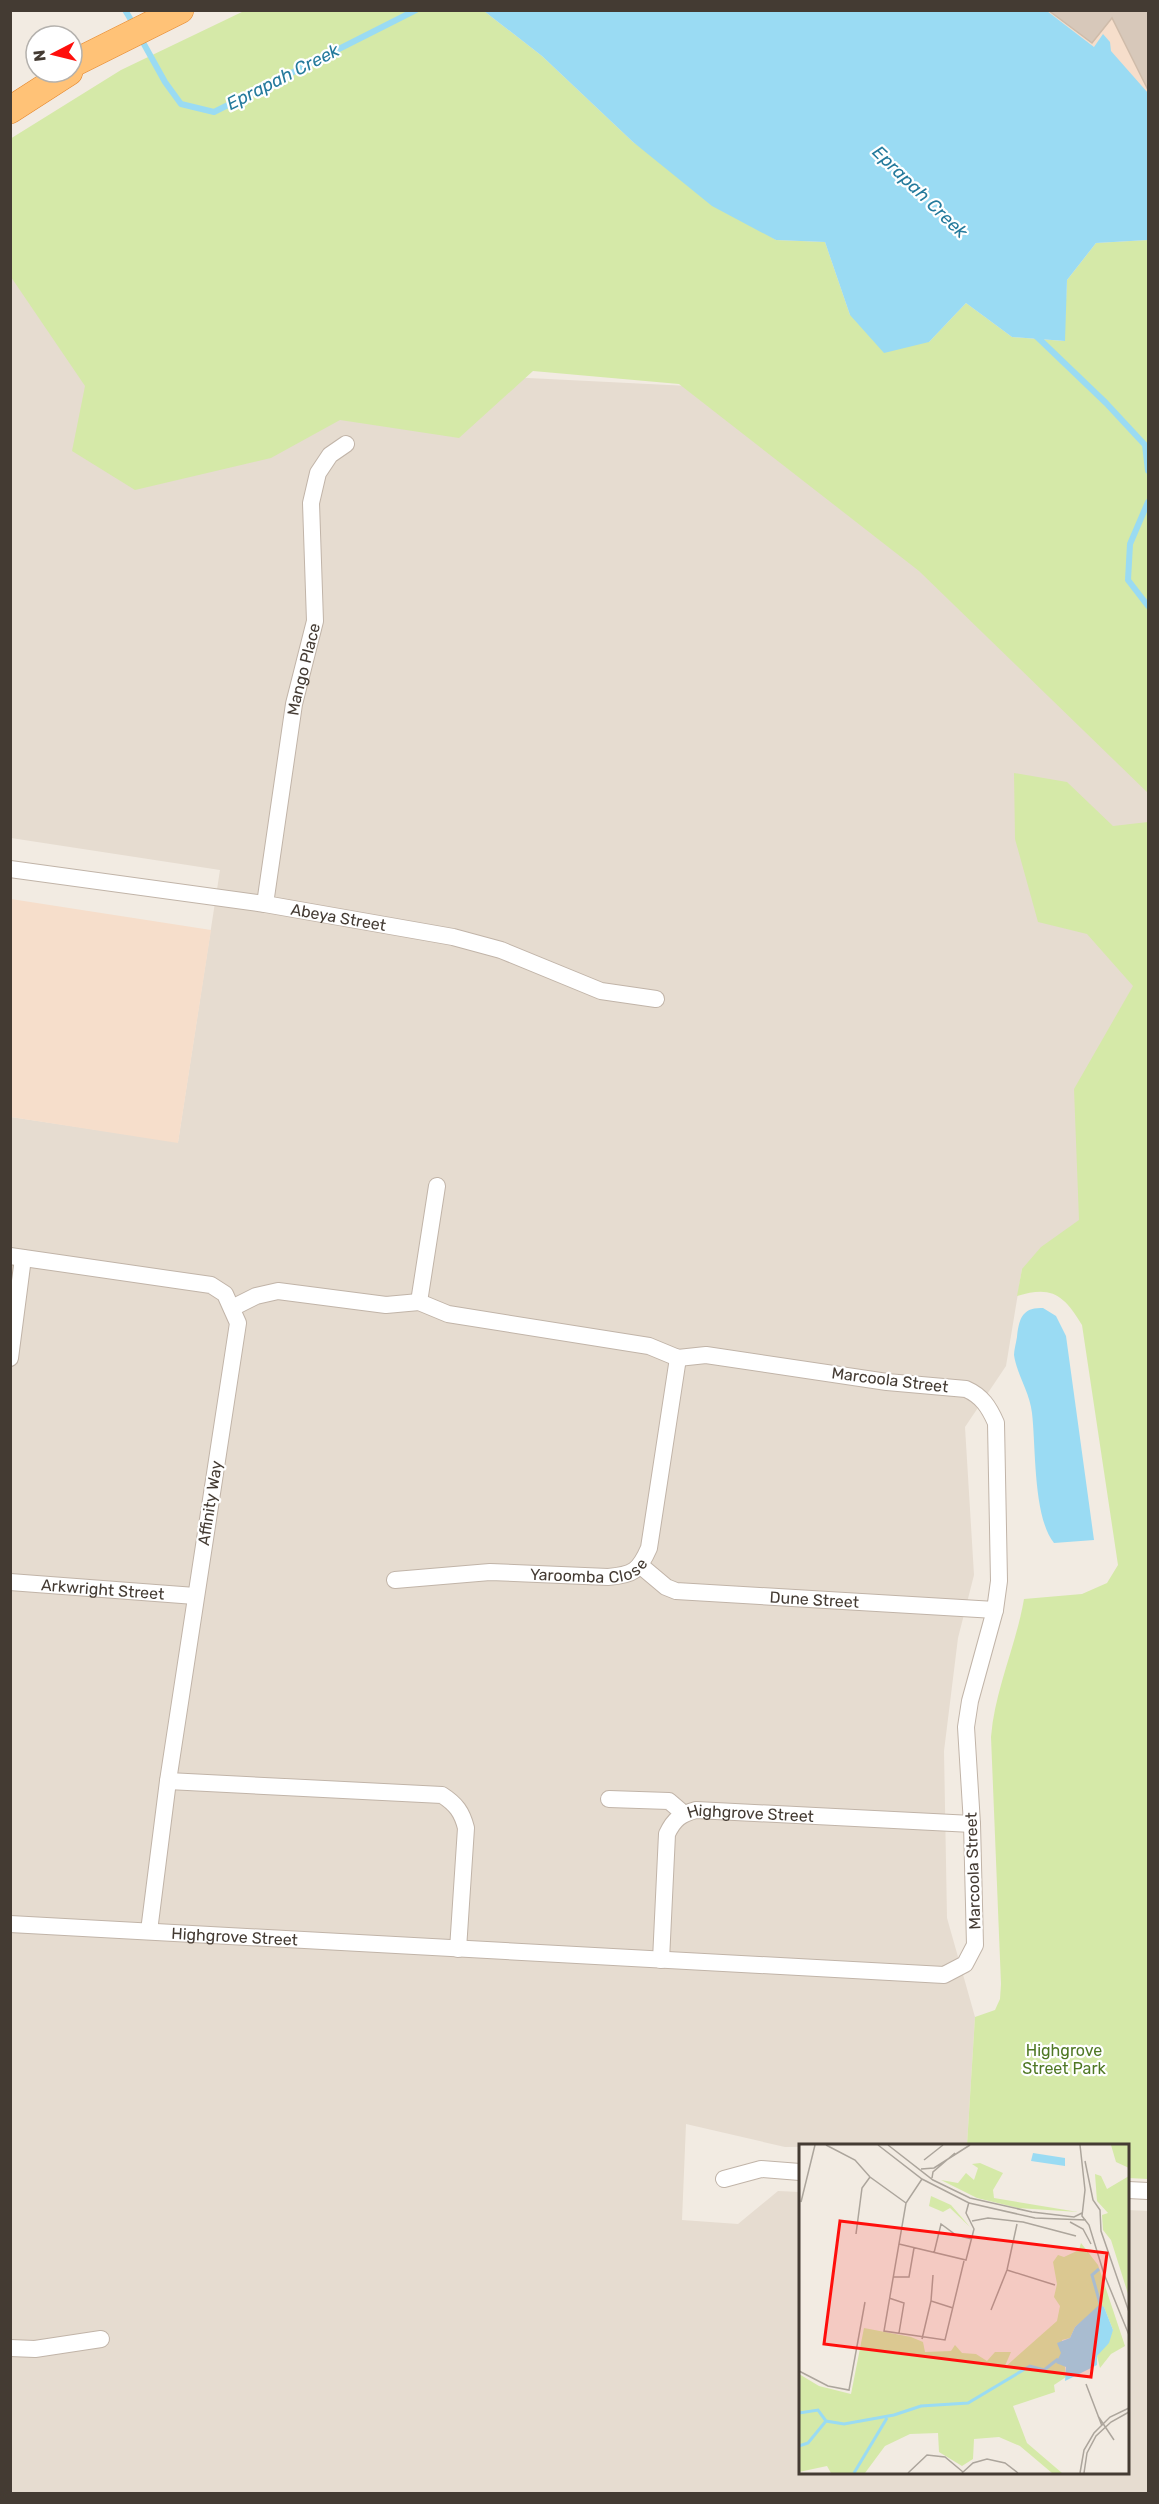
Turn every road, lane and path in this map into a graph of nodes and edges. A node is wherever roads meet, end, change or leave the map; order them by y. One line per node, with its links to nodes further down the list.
1 (180, 10): 2 (highway)
2 (105, 48): 3 (highway); 4 (highway)
3 (84, 58)
4 (84, 62)
5 (38, 84): 7 (highway)
6 (47, 84): 7 (highway)
7 (15, 101)
8 (346, 444): 10 (street, Mango Place)
9 (10, 869): 10 (street, Abeya Street)
10 (265, 904): 11 (street, Abeya Street)
11 (656, 999)
12 (438, 1186): 14 (street)
13 (17, 1257): 15 (street); 17 (street)
14 (419, 1302): 15 (street, Marcoola Street); 16 (street, Marcoola Street)
15 (232, 1308): 21 (street, Affinity Way)
16 (678, 1358): 18 (street, Yaroomba Close); 22 (street, Marcoola Street)
17 (10, 1359)
18 (641, 1566): 19 (street, Yaroomba Close); 22 (street, Dune Street)
19 (395, 1580)
20 (10, 1582): 21 (street, Arkwright Street)
21 (195, 1596): 23 (street, Affinity Way)
22 (995, 1610): 26 (street, Marcoola Street)
23 (168, 1781): 28 (street, Affinity Way); 29 (street)
24 (609, 1799): 25 (street)
25 (683, 1813): 26 (street, Highgrove Street); 30 (street, Highgrove Street)
26 (972, 1824): 31 (street, Marcoola Street)
27 (10, 1924): 28 (street, Highgrove Street)
28 (149, 1931): 29 (street, Highgrove Street)
29 (458, 1949): 30 (street, Highgrove Street)
30 (661, 1960): 31 (street, Highgrove Street)
31 (965, 1964)
32 (799, 2172): 33 (street)
33 (724, 2179)
34 (1129, 2190): 35 (street)
35 (1149, 2192)
36 (101, 2339): 37 (street)
37 (10, 2348)

